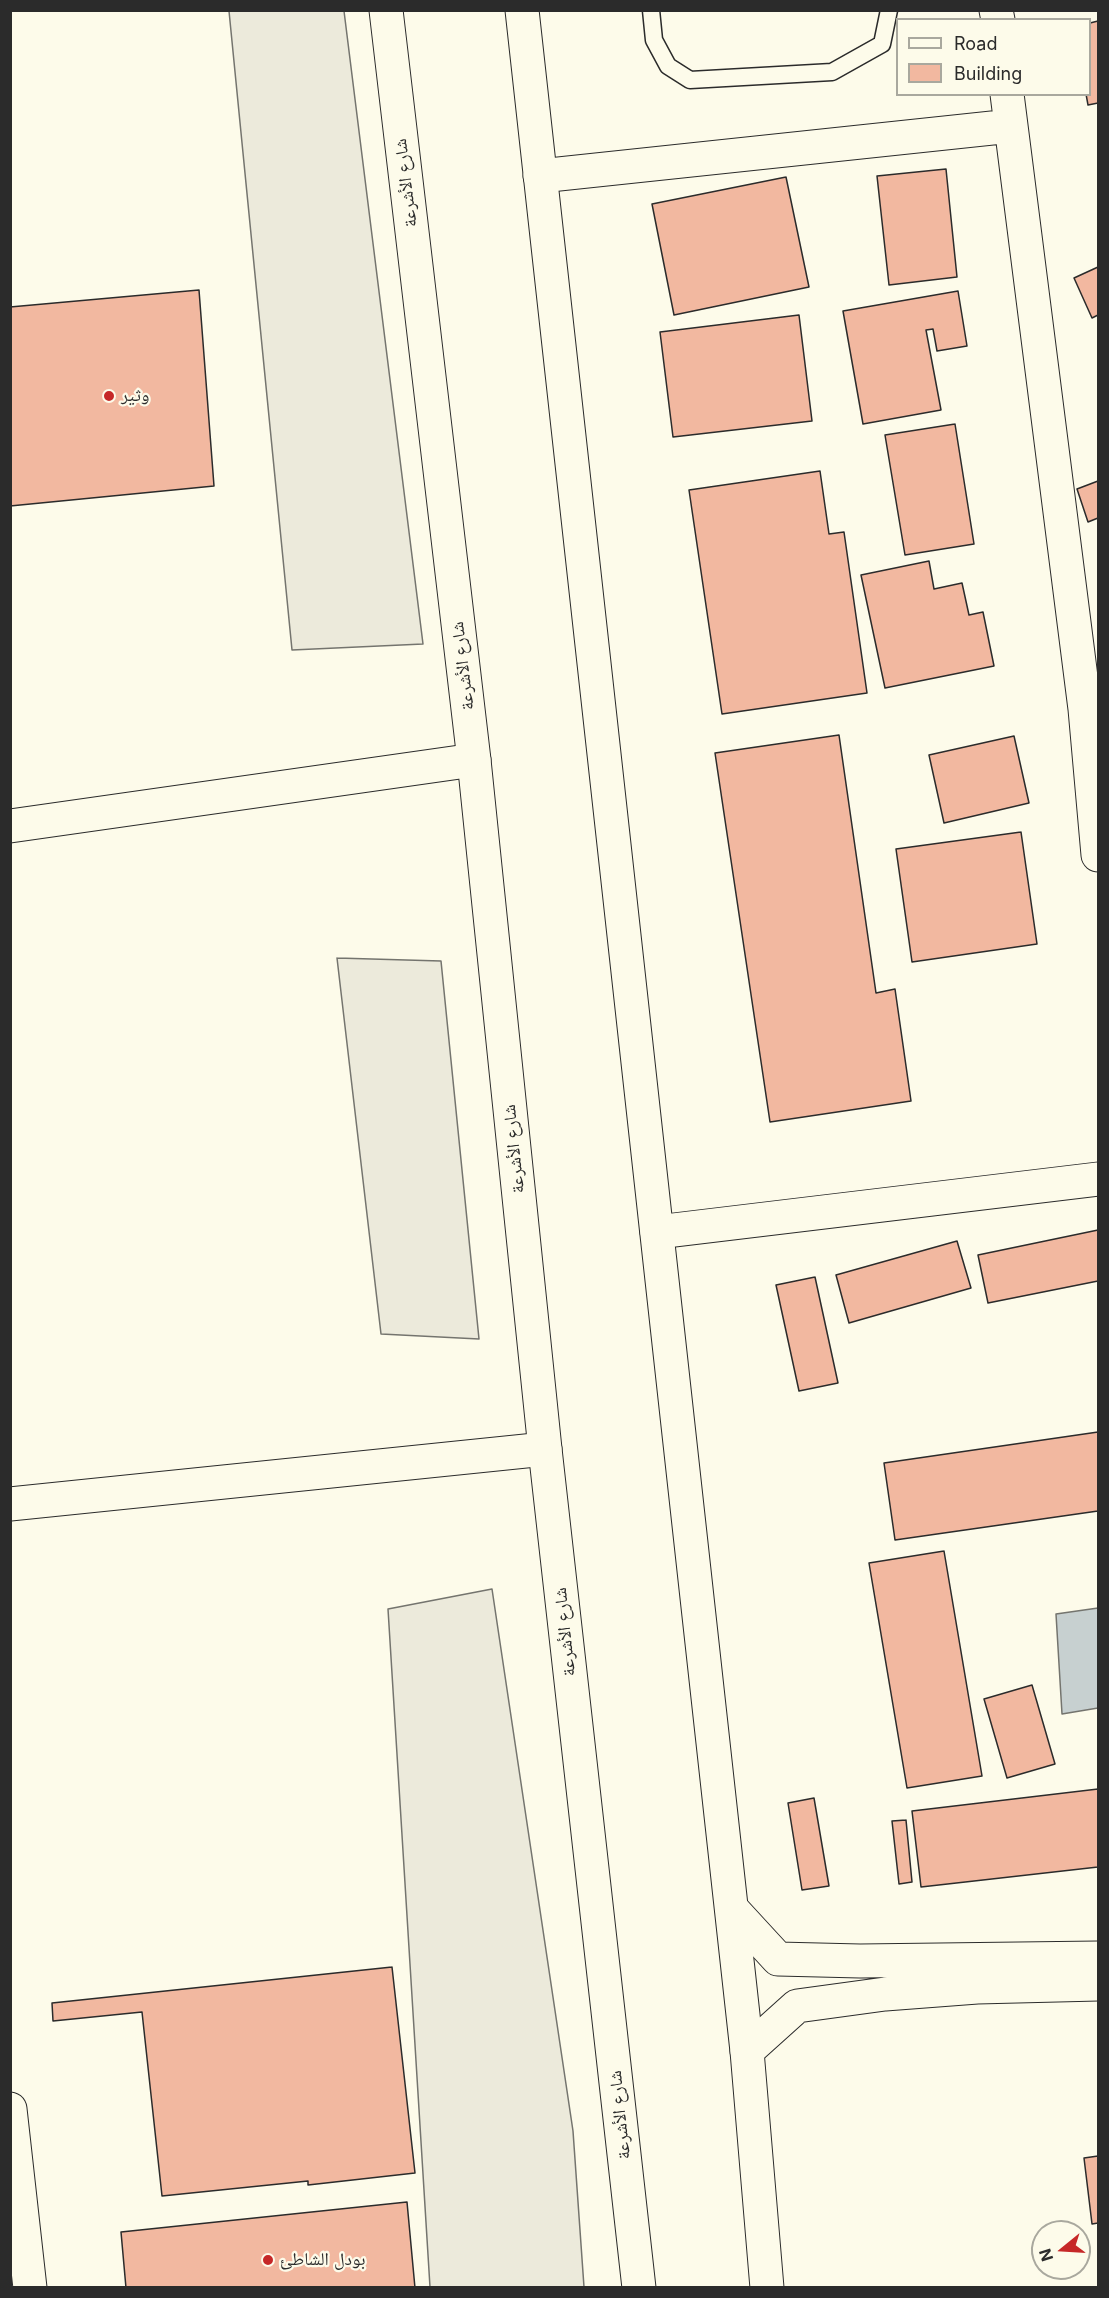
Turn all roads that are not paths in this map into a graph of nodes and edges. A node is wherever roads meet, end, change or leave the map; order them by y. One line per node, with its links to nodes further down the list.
1 (386, 10): 8 (street, شارع الأشرعة)
2 (522, 10): 6 (street)
3 (651, 10): 4 (lane)
4 (889, 10)
5 (1009, 110): 6 (street); 7 (street)
6 (540, 176): 12 (street)
7 (1092, 708): 10 (street)
8 (474, 760): 9 (street); 13 (street, شارع الأشرعة)
9 (10, 826)
10 (1098, 855)
11 (1098, 1179): 12 (street)
12 (657, 1232): 15 (street)
13 (545, 1449): 14 (street); 20 (street, شارع الأشرعة)
14 (10, 1504)
15 (732, 1909): 16 (street); 18 (street)
16 (1098, 1958)
17 (1098, 1984): 18 (street)
18 (747, 2051): 24 (street)
19 (10, 2109): 21 (street)
20 (633, 2238): 22 (street, شارع الأشرعة); 23 (street)
21 (30, 2288)
22 (639, 2288)
23 (664, 2288)
24 (767, 2288)

